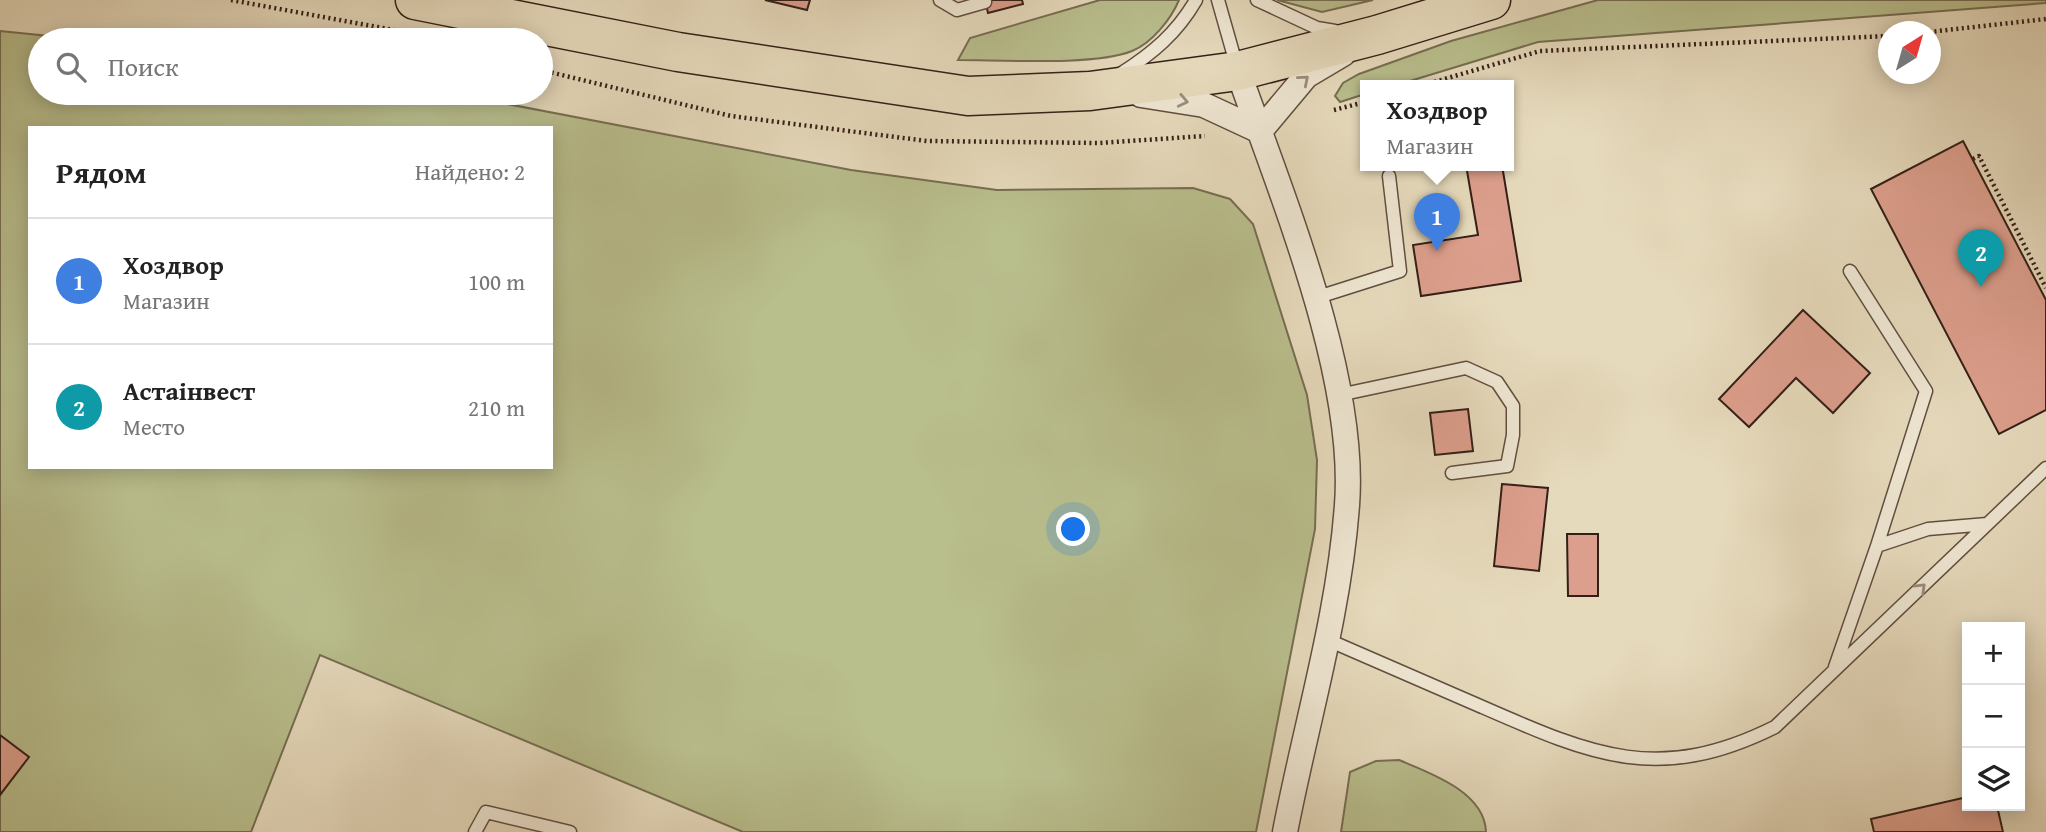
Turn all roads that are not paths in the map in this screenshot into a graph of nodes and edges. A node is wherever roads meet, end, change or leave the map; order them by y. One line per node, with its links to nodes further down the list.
1 (470, 0): 9 (highway)
2 (940, 0): 7 (lane)
3 (1196, 0): 12 (lane)
4 (1218, 0): 11 (lane)
5 (1257, 0): 10 (lane)
6 (1491, 0): 10 (highway)
7 (985, 2)
8 (411, 16): 9 (highway)
9 (506, 17): 12 (highway)
10 (1377, 35): 11 (highway); 13 (street, one-way to 10)
11 (1238, 71): 12 (highway); 13 (street)
12 (1090, 91): 13 (street, one-way to 13)
13 (1259, 131): 16 (street)
14 (1389, 176): 16 (lane)
15 (1850, 271): 21 (lane)
16 (1315, 298): 17 (street)
17 (1339, 395): 19 (lane); 22 (street)
18 (2046, 468): 20 (lane)
19 (1452, 473)
20 (1987, 524): 21 (lane); 23 (lane, one-way to 20)
21 (1877, 546): 23 (lane)
22 (1328, 640): 23 (lane); 26 (street)
23 (1834, 670)
24 (475, 832): 25 (lane)
25 (570, 832)
26 (1285, 832)

